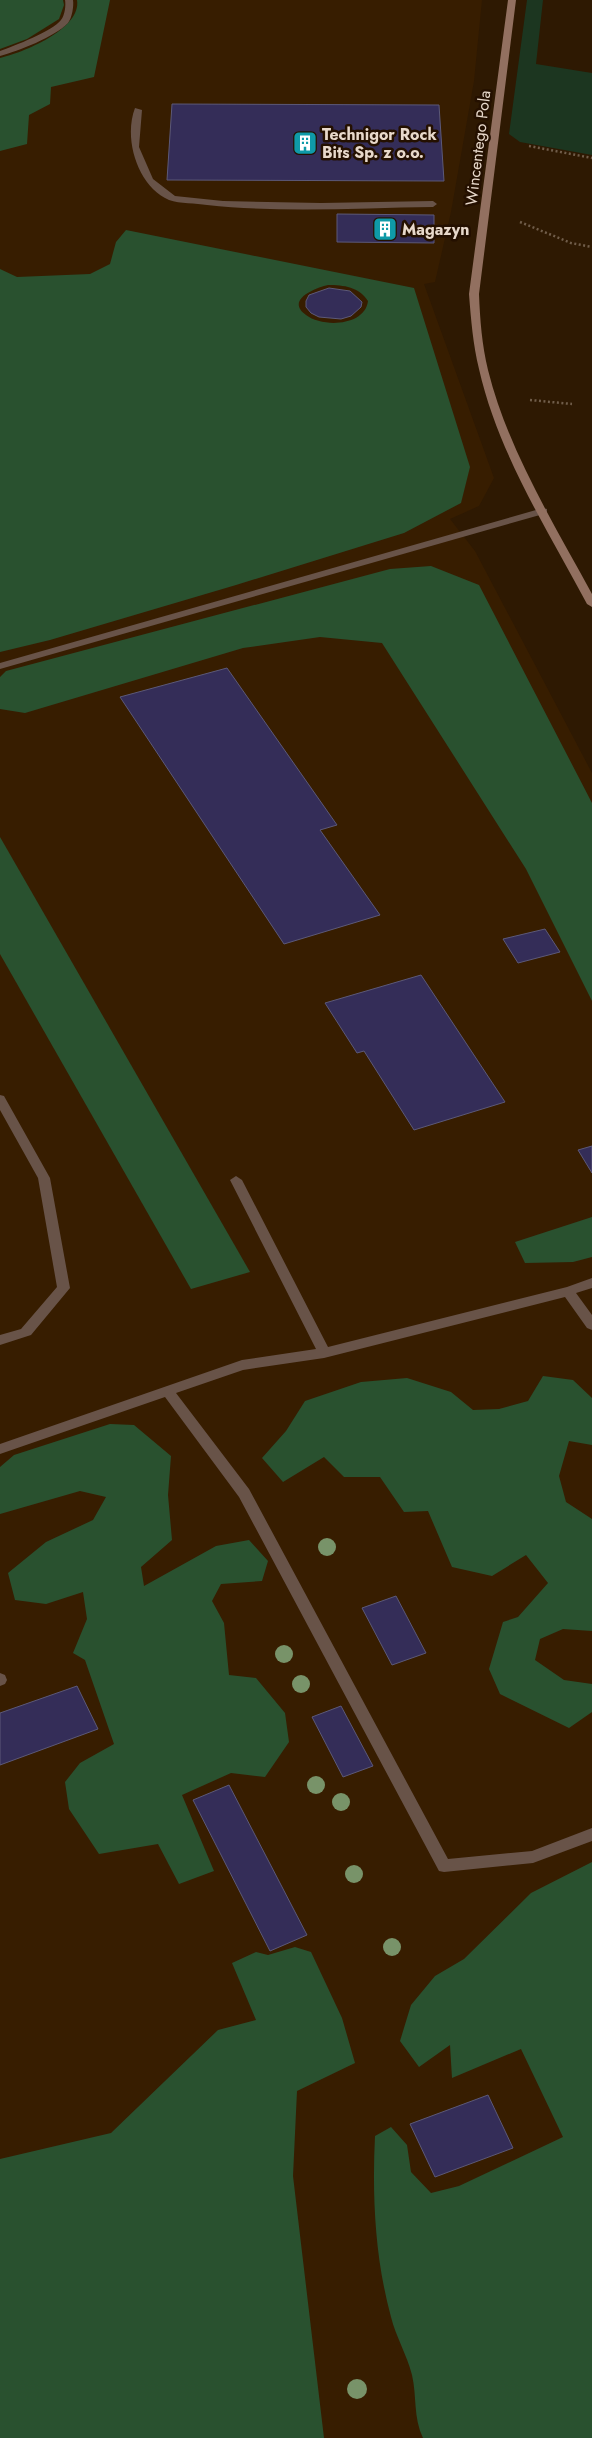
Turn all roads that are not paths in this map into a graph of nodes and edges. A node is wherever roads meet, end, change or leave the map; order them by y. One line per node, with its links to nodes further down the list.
1 (69, 0): 3 (lane)
2 (512, 0): 6 (street, Wincentego Pola)
3 (0, 54)
4 (138, 110): 5 (lane)
5 (434, 204)
6 (544, 511): 7 (street, Wincentego Pola); 8 (lane)
7 (592, 604)
8 (0, 666)
9 (0, 1099): 14 (lane)
10 (236, 1180): 15 (lane)
11 (592, 1283): 12 (lane)
12 (568, 1291): 13 (lane); 15 (lane)
13 (592, 1325)
14 (0, 1340)
15 (324, 1353): 16 (lane)
16 (168, 1393): 17 (lane); 18 (lane)
17 (0, 1449)
18 (592, 1834)

